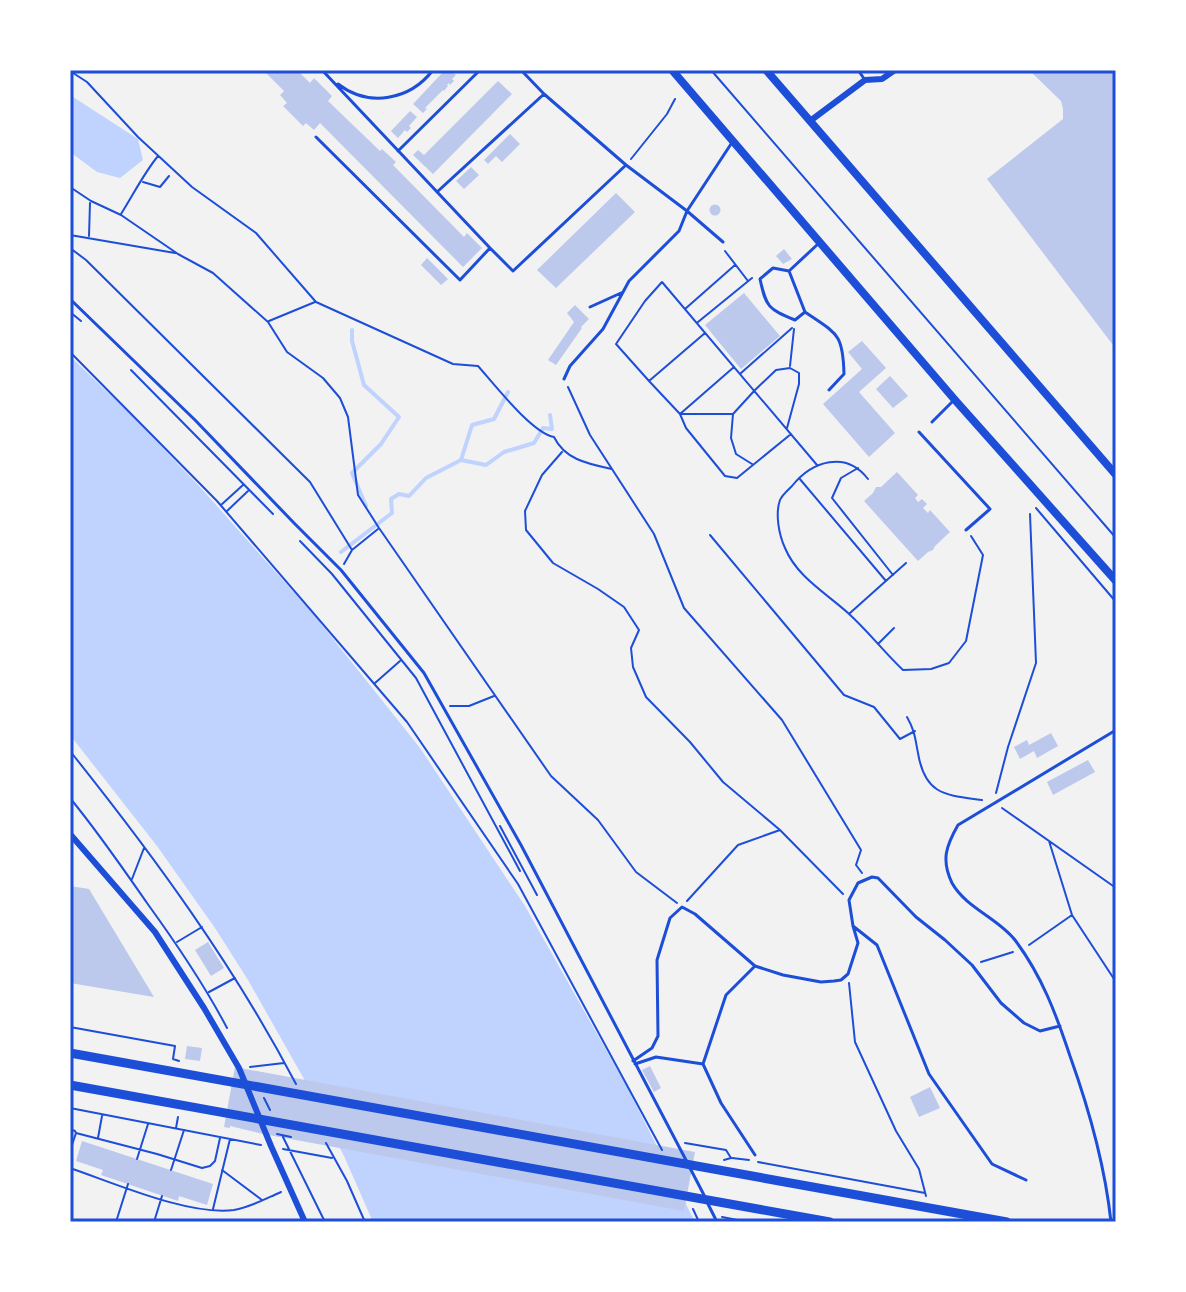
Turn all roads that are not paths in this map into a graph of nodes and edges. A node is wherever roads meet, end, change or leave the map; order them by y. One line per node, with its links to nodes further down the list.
1 (323, 70): 9 (lane)
2 (433, 70): 9 (lane)
3 (480, 70): 15 (lane)
4 (521, 70): 11 (lane)
5 (672, 70): 14 (main road)
6 (766, 70): 12 (main road)
7 (858, 70): 10 (lane)
8 (895, 70): 10 (street)
9 (329, 77): 15 (lane)
10 (865, 80): 12 (street)
11 (544, 94): 16 (lane); 17 (lane)
12 (810, 121): 32 (main road)
13 (316, 137): 21 (lane)
14 (733, 141): 18 (lane); 20 (main road)
15 (398, 151): 17 (lane)
16 (626, 165): 18 (lane); 21 (lane)
17 (437, 192): 21 (lane)
18 (687, 211): 19 (lane); 23 (lane)
19 (723, 242)
20 (821, 242): 22 (lane); 29 (main road)
21 (490, 248)
22 (789, 271): 26 (lane); 26 (lane)
23 (621, 293): 25 (lane); 27 (lane)
24 (70, 299): 41 (lane)
25 (590, 307)
26 (805, 312): 28 (lane)
27 (564, 379)
28 (829, 390)
29 (955, 400): 30 (lane); 34 (main road)
30 (932, 422)
31 (919, 432): 33 (lane)
32 (1116, 475)
33 (966, 530)
34 (1116, 581)
35 (1116, 730): 39 (lane)
36 (70, 834): 46 (street)
37 (853, 926): 38 (lane); 39 (lane); 45 (lane)
38 (755, 966): 41 (lane); 42 (lane)
39 (1060, 1026): 50 (lane)
40 (70, 1053): 49 (main road)
41 (634, 1063): 42 (lane); 47 (lane)
42 (703, 1064): 44 (lane)
43 (70, 1085): 48 (main road)
44 (755, 1155)
45 (1026, 1180)
46 (305, 1222)
47 (717, 1222)
48 (830, 1222)
49 (1007, 1222)
50 (1111, 1222)

